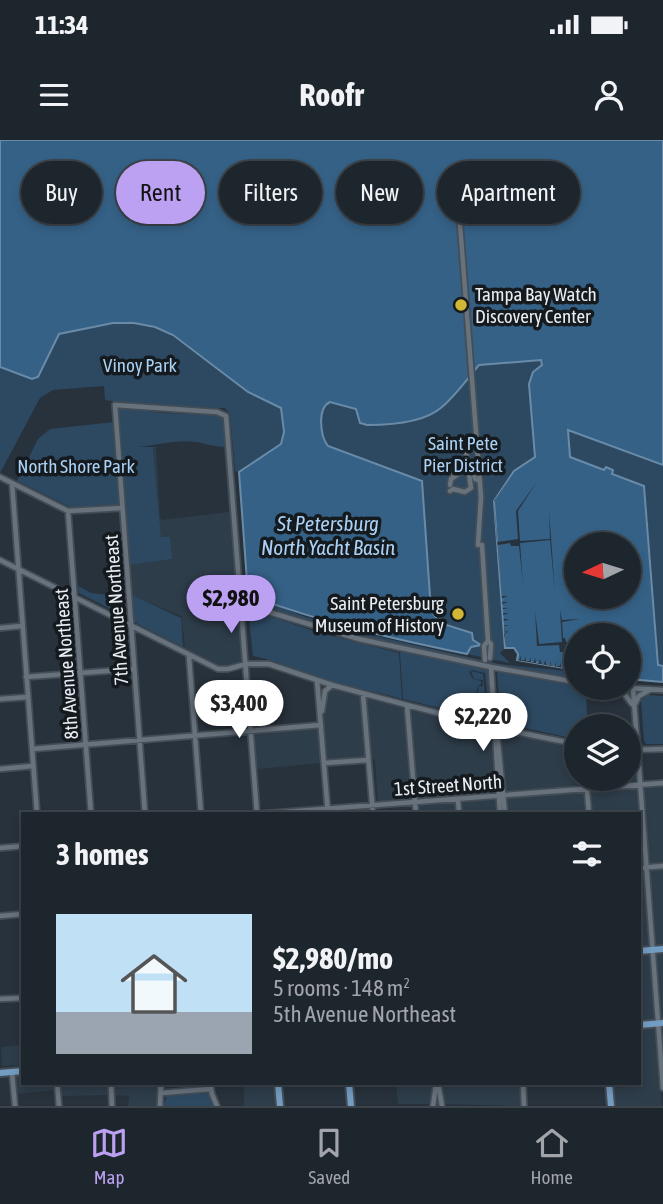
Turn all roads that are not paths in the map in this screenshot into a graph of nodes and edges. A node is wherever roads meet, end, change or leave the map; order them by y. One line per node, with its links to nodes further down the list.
1 (460, 224): 4 (street)
2 (455, 476): 4 (street)
3 (0, 477): 5 (street)
4 (480, 481): 16 (street)
5 (12, 483): 7 (street); 9 (street)
6 (122, 508): 7 (street); 11 (street, 7th Avenue Northeast); 13 (street, 7th Avenue Northeast)
7 (68, 511): 10 (street, 8th Avenue Northeast)
8 (0, 560): 9 (street)
9 (18, 569): 10 (street); 12 (street)
10 (75, 598): 13 (street); 20 (street, 8th Avenue Northeast)
11 (242, 604): 17 (street); 18 (street)
12 (22, 626): 14 (street); 21 (street)
13 (131, 627): 15 (street); 19 (street, 7th Avenue Northeast)
14 (0, 628)
15 (189, 657): 17 (street); 39 (street)
16 (487, 659)
17 (246, 664): 22 (street); 38 (street)
18 (491, 667): 23 (street); 37 (street)
19 (134, 668): 20 (street); 40 (street, 7th Avenue Northeast)
20 (80, 673): 21 (street); 42 (street, 8th Avenue Northeast)
21 (26, 677): 29 (street)
22 (317, 679): 24 (street); 36 (street)
23 (564, 679)
24 (332, 685): 28 (street); 36 (street)
25 (641, 689): 26 (street)
26 (652, 690): 27 (street); 34 (street)
27 (663, 690)
28 (363, 694): 33 (street); 46 (street)
29 (28, 697): 30 (street); 43 (street)
30 (0, 699)
31 (630, 700): 34 (street)
32 (632, 700): 34 (street)
33 (407, 706): 37 (street); 57 (street)
34 (634, 709): 35 (street)
35 (634, 714)
36 (321, 723): 38 (street); 47 (street)
37 (496, 728): 41 (street); 55 (street); 55 (street)
38 (251, 733): 39 (street); 64 (street)
39 (195, 737): 40 (street); 63 (street)
40 (140, 741): 42 (street); 62 (street, 7th Avenue Northeast)
41 (564, 742)
42 (86, 745): 43 (street); 61 (street, 8th Avenue Northeast)
43 (32, 749): 48 (street)
44 (641, 749): 45 (street)
45 (663, 749)
46 (368, 760): 47 (street); 58 (street)
47 (324, 763): 59 (street)
48 (33, 766): 49 (street); 60 (street)
49 (0, 769)
50 (663, 783): 51 (street, 1st Street North)
51 (641, 785)
52 (564, 791): 55 (street, 1st Street North)
53 (587, 791): 70 (street)
54 (640, 791): 74 (street)
55 (501, 795): 56 (street, 1st Street North); 69 (street)
56 (458, 799): 57 (street, 1st Street North); 68 (street)
57 (415, 802): 58 (street, 1st Street North); 67 (street)
58 (372, 805): 59 (street, 1st Street North); 66 (street)
59 (328, 811): 65 (street, 1st Street North)
60 (37, 812)
61 (91, 812)
62 (145, 812)
63 (201, 812)
64 (258, 812)
65 (305, 812)
66 (373, 812)
67 (415, 812)
68 (459, 812)
69 (502, 812)
70 (589, 812)
71 (21, 846): 72 (street)
72 (0, 848)
73 (663, 866): 74 (street)
74 (646, 867): 75 (street); 79 (street)
75 (641, 868)
76 (21, 914): 77 (street)
77 (0, 916)
78 (663, 949): 79 (main road)
79 (653, 950): 80 (main road); 83 (street)
80 (641, 951)
81 (21, 998): 82 (street)
82 (0, 999)
83 (661, 1024): 84 (main road); 99 (street)
84 (641, 1025)
85 (0, 1065): 88 (street)
86 (21, 1071): 87 (main road)
87 (12, 1072): 88 (main road); 101 (street)
88 (0, 1073)
89 (57, 1085): 102 (street)
90 (111, 1085): 103 (street)
91 (161, 1085): 100 (street)
92 (278, 1085): 106 (main road)
93 (349, 1085): 107 (main road)
94 (437, 1085): 108 (street)
95 (437, 1085): 109 (street)
96 (523, 1085): 110 (street)
97 (609, 1085): 111 (main road)
98 (210, 1086): 100 (street); 105 (street)
99 (663, 1088)
100 (162, 1093): 104 (street)
101 (15, 1106)
102 (59, 1106)
103 (113, 1106)
104 (160, 1106)
105 (217, 1106)
106 (280, 1106)
107 (351, 1106)
108 (433, 1106)
109 (442, 1106)
110 (524, 1106)
111 (611, 1106)

